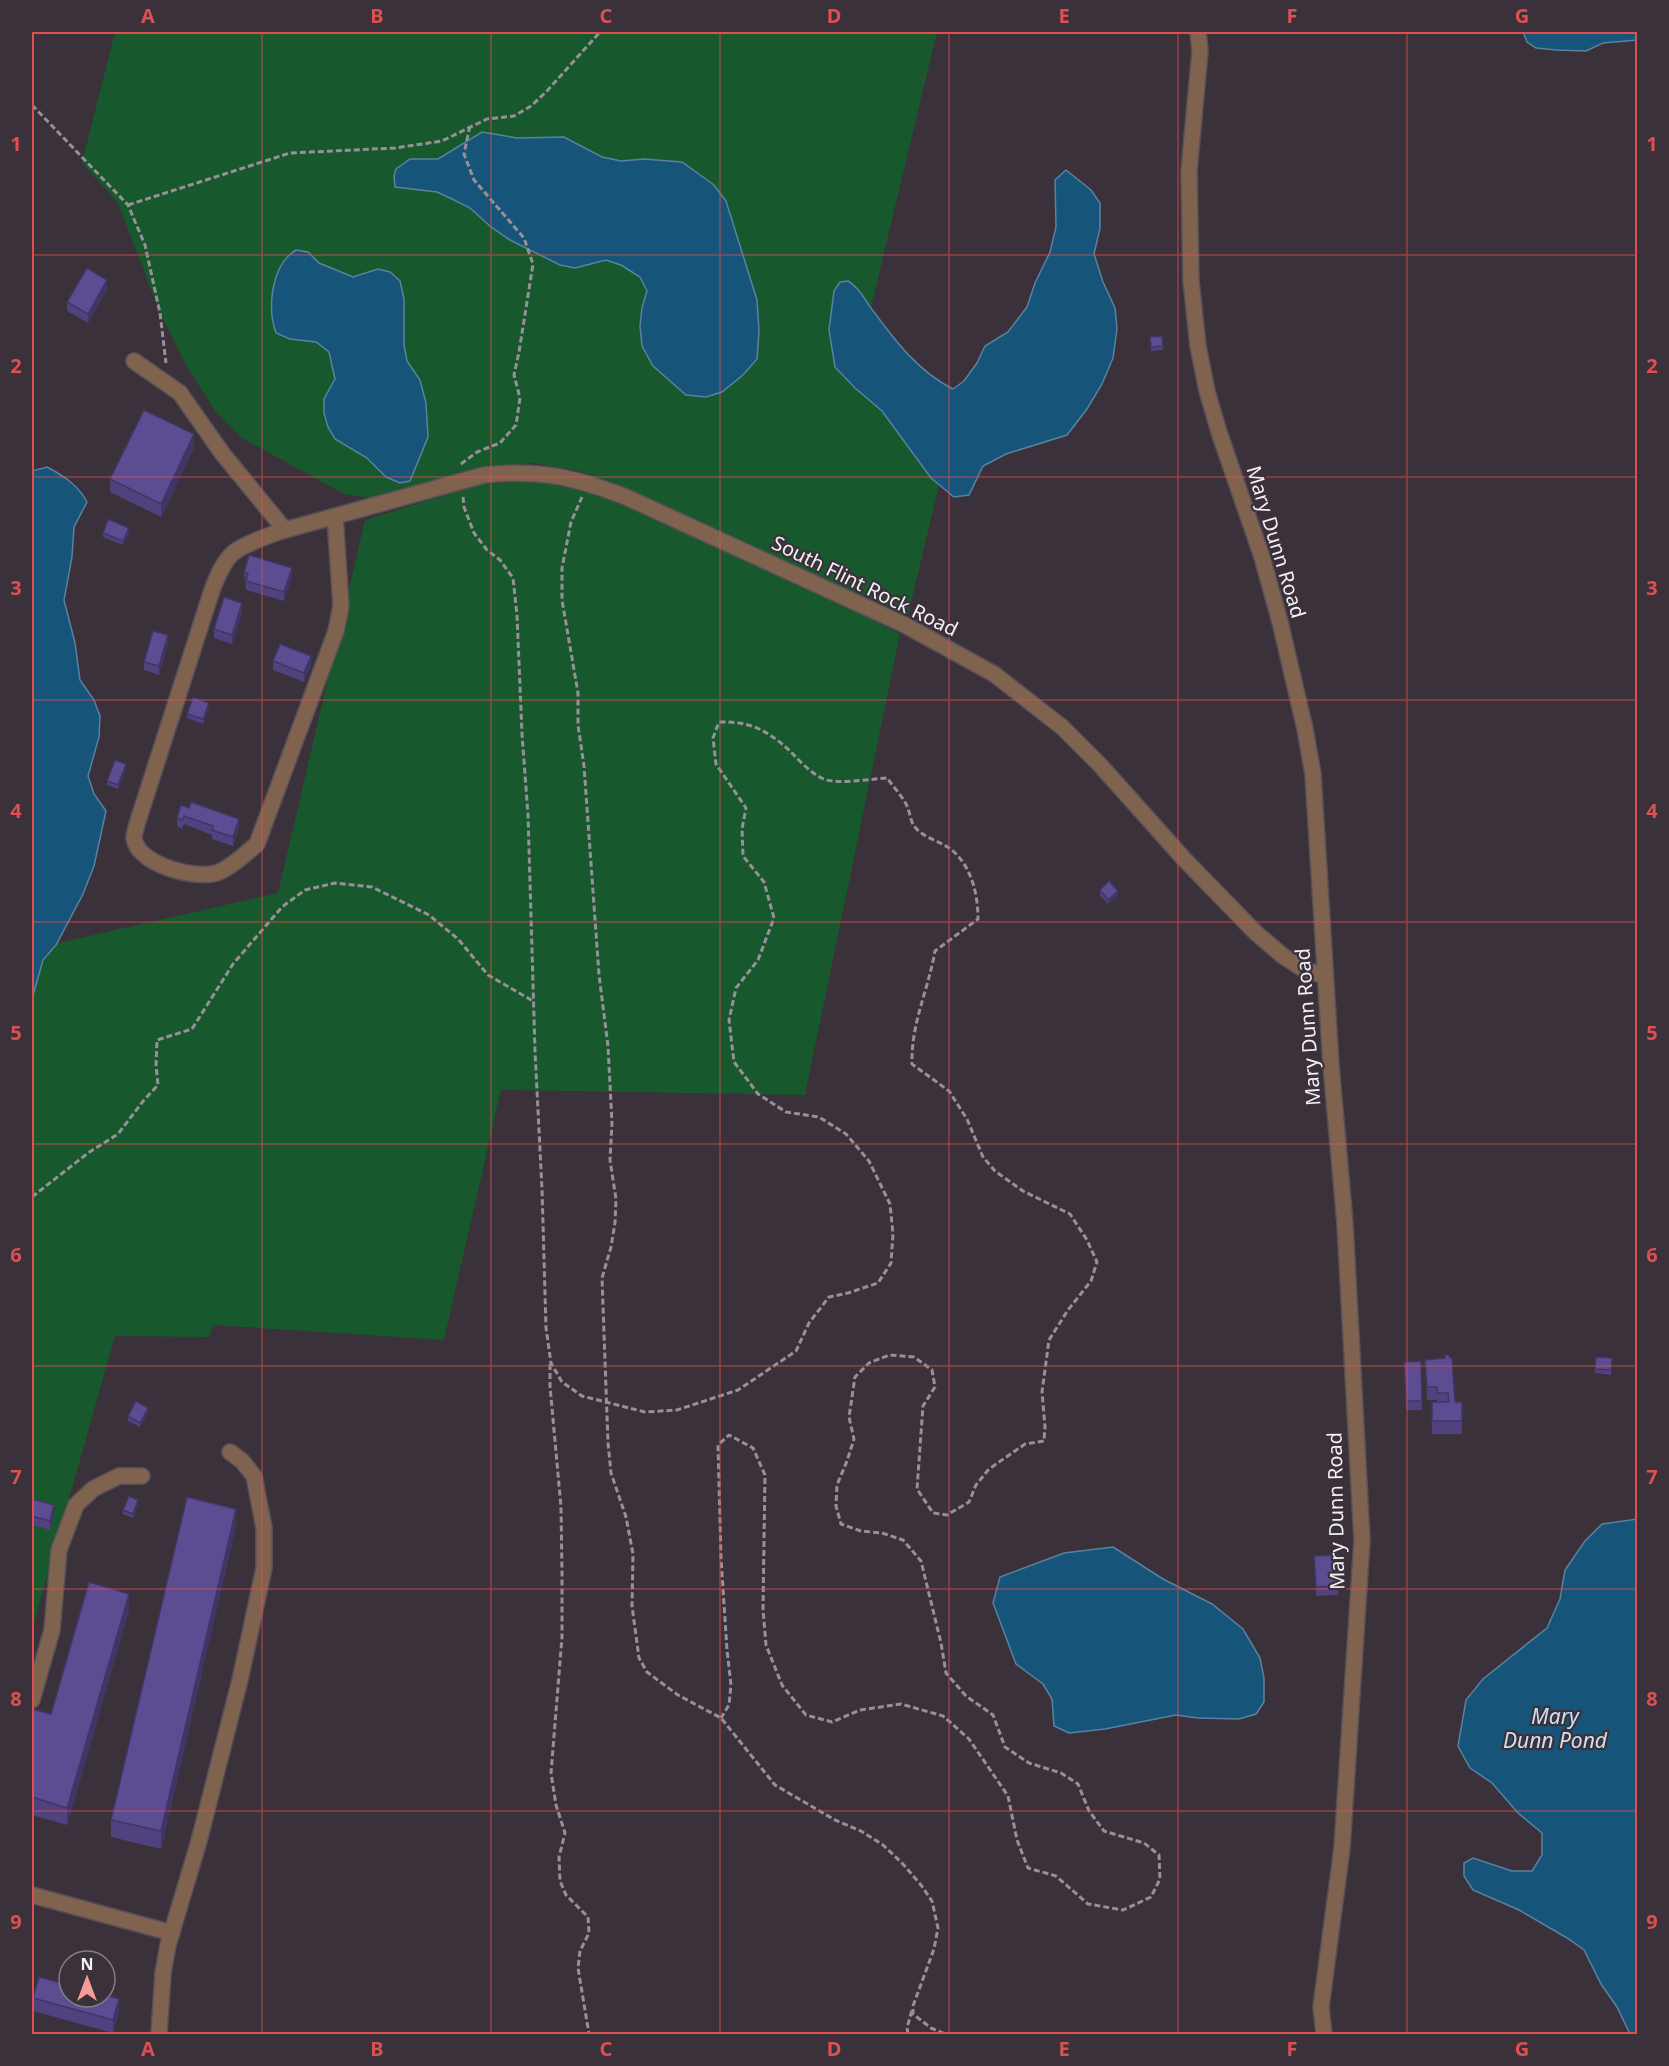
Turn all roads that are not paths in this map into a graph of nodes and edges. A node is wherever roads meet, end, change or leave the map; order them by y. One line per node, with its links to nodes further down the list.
1 (1198, 32): 5 (street, Mary Dunn Road)
2 (134, 362): 4 (street)
3 (335, 517): 4 (street, South Flint Rock Road); 4 (street, South Flint Rock Road); 5 (street, South Flint Rock Road)
4 (285, 530)
5 (1324, 976): 12 (street, Mary Dunn Road)
6 (230, 1452): 10 (street)
7 (142, 1476): 8 (street)
8 (32, 1700)
9 (32, 1895): 10 (street)
10 (172, 1933): 11 (street)
11 (159, 2034)
12 (1324, 2034)

